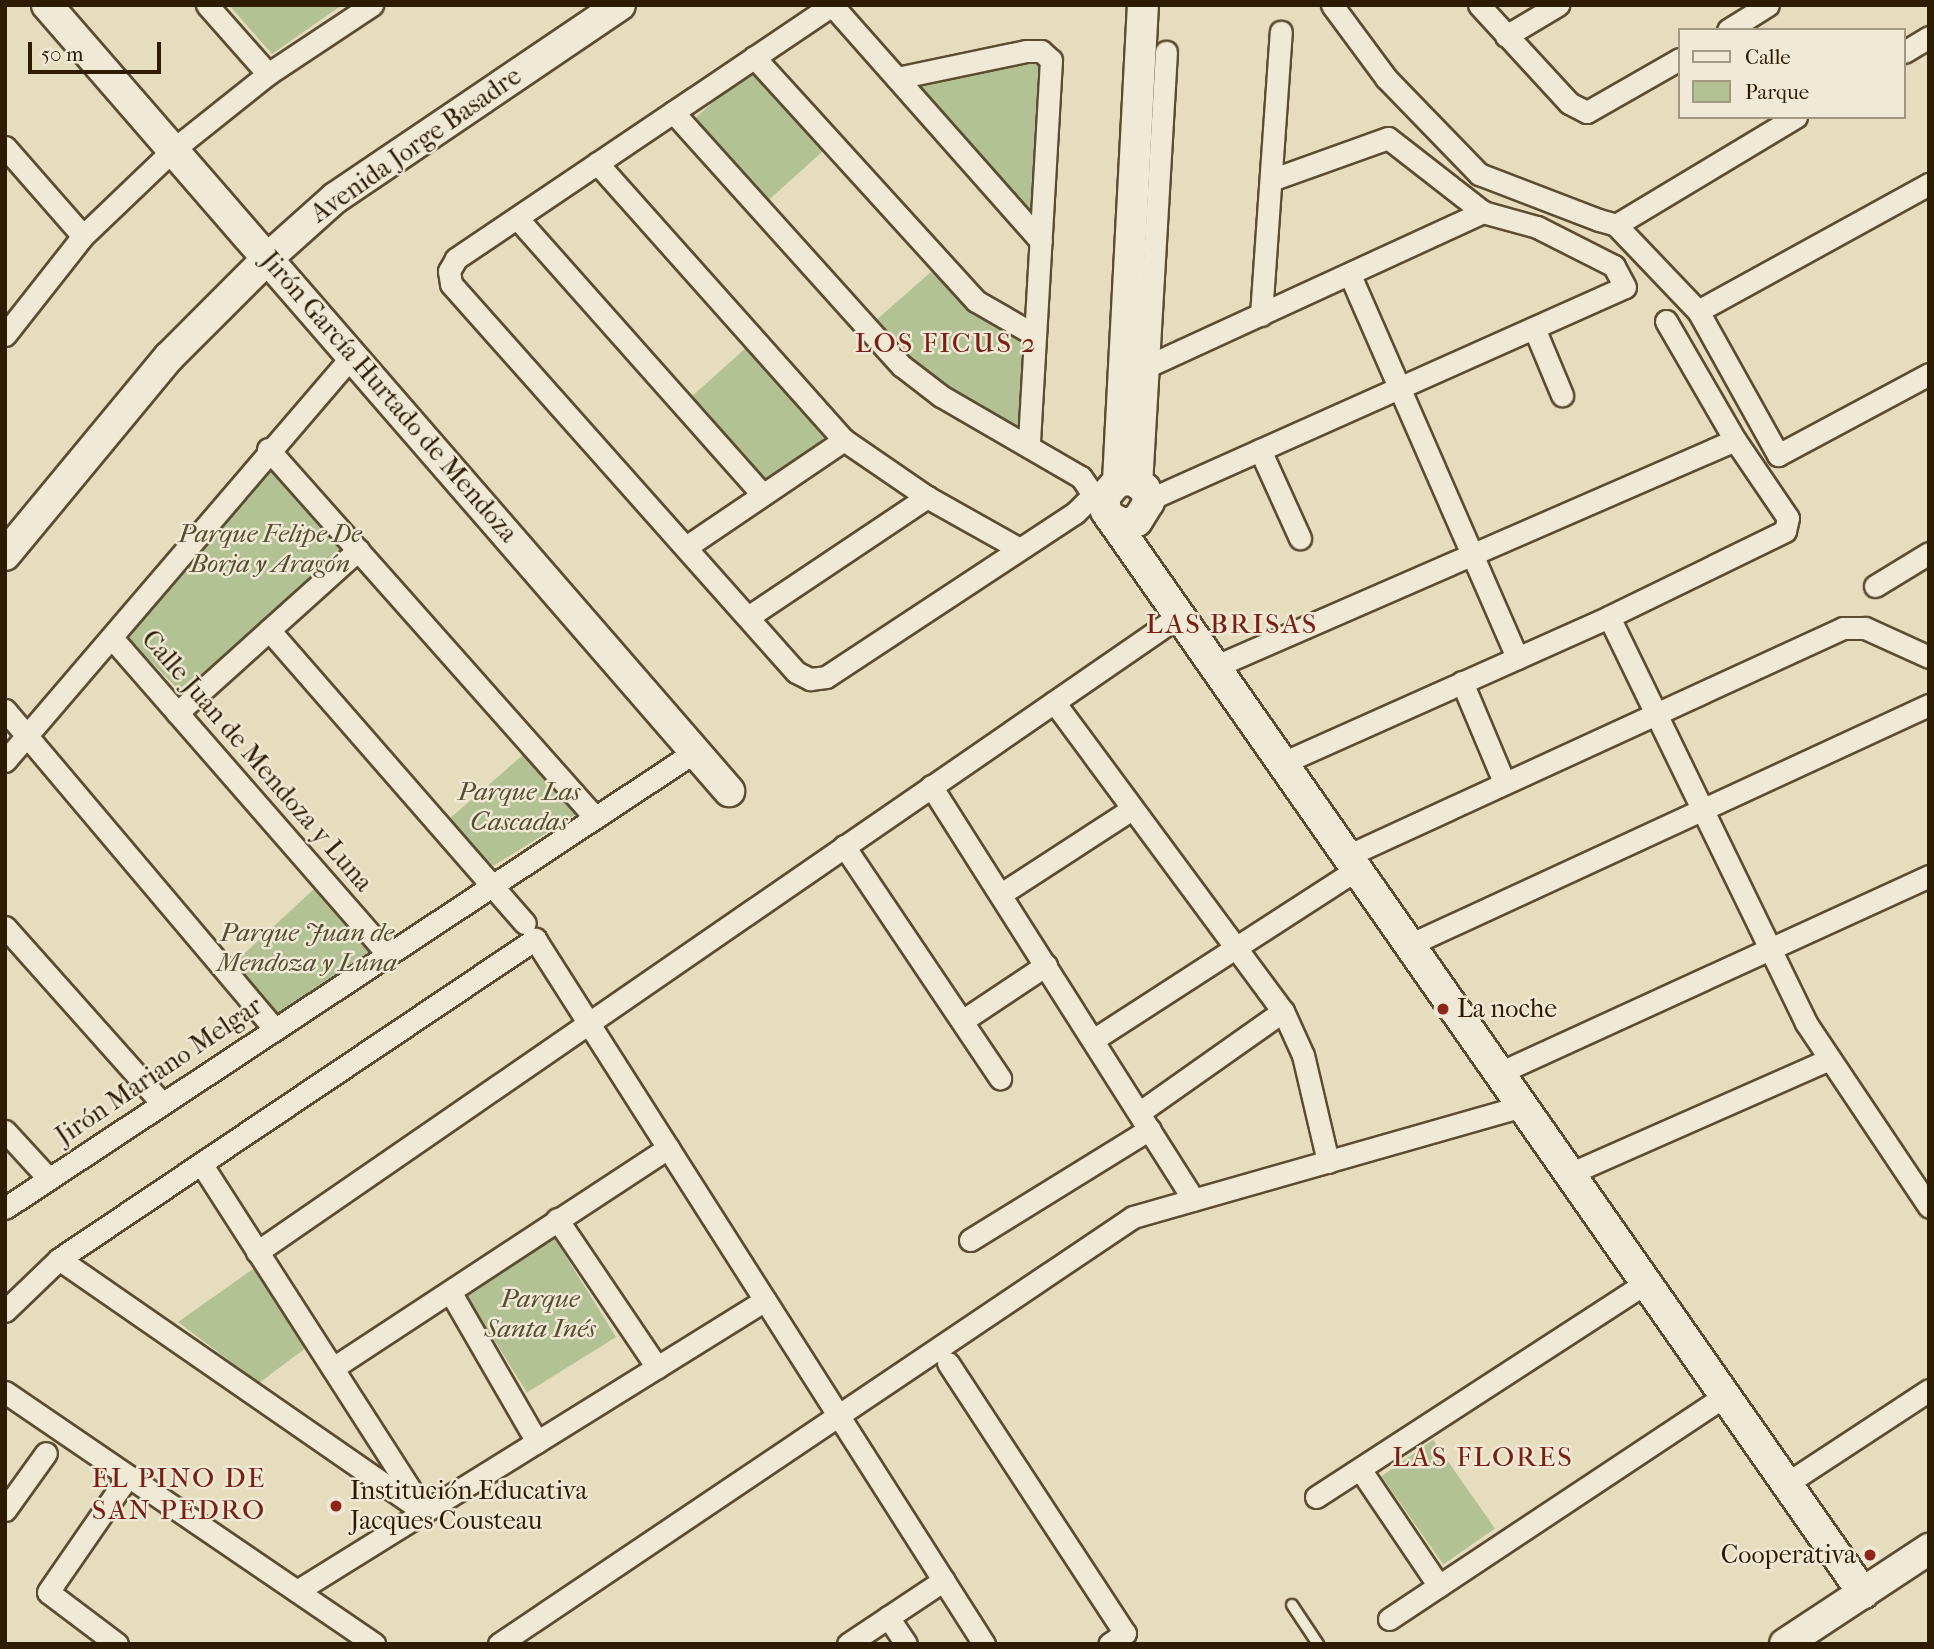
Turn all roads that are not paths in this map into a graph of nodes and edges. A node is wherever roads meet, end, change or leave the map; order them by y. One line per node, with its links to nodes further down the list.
1 (47, 5): 24 (street, Jirón García Hurtado de Mendoza)
2 (207, 5): 19 (street)
3 (620, 5): 33 (street, Avenida Jorge Basadre)
4 (832, 5): 17 (street); 20 (street)
5 (1143, 5): 53 (street)
6 (1332, 5): 30 (street)
7 (1479, 5): 13 (street)
8 (1558, 5): 13 (street)
9 (1768, 5): 11 (street)
10 (369, 6): 19 (street)
11 (1731, 28)
12 (1281, 32): 26 (street)
13 (1506, 36): 18 (street)
14 (1929, 37): 15 (street)
15 (1906, 51)
16 (1166, 52): 42 (street)
17 (754, 57): 21 (street); 40 (street)
18 (1678, 60)
19 (268, 74): 24 (street)
20 (897, 78): 32 (street); 32 (street)
21 (673, 112): 25 (street); 48 (street)
22 (1793, 119): 30 (street)
23 (5, 147): 31 (street)
24 (174, 149): 31 (street); 33 (street, Jirón García Hurtado de Mendoza)
25 (597, 163): 29 (street); 46 (street)
26 (1270, 180): 28 (street); 36 (street)
27 (1929, 184): 35 (street)
28 (1483, 212): 34 (street); 38 (street)
29 (517, 218): 51 (street); 55 (street)
30 (1616, 225): 35 (street)
31 (83, 236): 39 (street)
32 (1041, 241): 40 (street)
33 (269, 257): 41 (street, Jirón García Hurtado de Mendoza); 60 (street, Avenida Jorge Basadre)
34 (1350, 275): 36 (street); 44 (street)
35 (1698, 311): 43 (street)
36 (1261, 315): 42 (street)
37 (1666, 321): 47 (street)
38 (1534, 328): 44 (street); 45 (street)
39 (5, 335)
40 (1035, 335): 48 (street)
41 (352, 356): 49 (street); 77 (street, Jirón García Hurtado de Mendoza)
42 (1148, 366): 53 (street)
43 (1929, 374)
44 (1399, 387): 50 (street); 58 (street)
45 (1563, 395)
46 (844, 440): 51 (street); 52 (street)
47 (1735, 440): 58 (street); 64 (street)
48 (1028, 446): 53 (street)
49 (268, 449): 57 (street); 66 (street)
50 (1260, 450): 53 (street); 54 (street)
51 (763, 495): 55 (street)
52 (927, 497): 56 (street); 63 (street)
53 (1122, 499): 56 (street); 62 (street)
54 (1300, 538)
55 (686, 547): 63 (street)
56 (1018, 548): 63 (street)
57 (358, 550): 65 (street); 85 (street)
58 (1471, 553): 67 (street); 69 (street)
59 (1929, 553): 61 (street)
60 (5, 555)
61 (1875, 586)
62 (1179, 616): 69 (street); 71 (street)
63 (748, 617)
64 (1609, 617): 67 (street); 74 (street)
65 (269, 630): 75 (street); 89 (street)
66 (112, 638): 75 (street, Calle Juan de Mendoza y Luna); 76 (street)
67 (1517, 657): 70 (street)
68 (1929, 657): 74 (street)
69 (1214, 667): 79 (street)
70 (1462, 682): 79 (street); 80 (street)
71 (1054, 702): 81 (street); 83 (street)
72 (1929, 705): 84 (street)
73 (5, 710): 76 (street)
74 (1657, 711): 80 (street); 84 (street)
75 (177, 712): 96 (street, Calle Juan de Mendoza y Luna)
76 (27, 735): 78 (street); 101 (street)
77 (696, 751): 82 (street, Jirón García Hurtado de Mendoza); 85 (street, Jirón Mariano Melgar)
78 (5, 761)
79 (1282, 763): 87 (street)
80 (1504, 782): 87 (street)
81 (931, 786): 86 (street); 90 (street)
82 (729, 791)
83 (1132, 809): 90 (street); 95 (street)
84 (1706, 810): 93 (street); 94 (street)
85 (594, 817): 89 (street, Jirón Mariano Melgar)
86 (844, 846): 99 (street); 100 (street)
87 (1352, 863): 93 (street); 95 (street)
88 (1929, 876): 94 (street)
89 (492, 885): 91 (street); 96 (street, Jirón Mariano Melgar)
90 (1002, 894): 97 (street)
91 (524, 923)
92 (5, 926): 106 (street)
93 (1409, 945): 104 (street)
94 (1771, 947): 103 (street); 104 (street)
95 (1234, 949): 98 (street); 102 (street)
96 (388, 954): 101 (street, Jirón Mariano Melgar)
97 (1046, 965): 99 (street); 102 (street)
98 (1283, 1011): 108 (street); 111 (street)
99 (962, 1021): 105 (street)
100 (588, 1023): 110 (street); 112 (street); 120 (street)
101 (274, 1028): 106 (street, Jirón Mariano Melgar)
102 (1093, 1040): 108 (street)
103 (1830, 1059): 113 (street); 117 (street)
104 (1499, 1073): 107 (street)
105 (1000, 1078)
106 (162, 1103): 114 (street, Jirón Mariano Melgar)
107 (1522, 1106): 111 (street); 113 (street)
108 (1145, 1121): 115 (street); 119 (street)
109 (5, 1131): 114 (street)
110 (668, 1148): 118 (street); 124 (street)
111 (1328, 1162): 115 (street)
112 (202, 1165): 120 (street); 121 (street)
113 (1569, 1174): 122 (street)
114 (49, 1179): 116 (street, Jirón Mariano Melgar)
115 (1194, 1200): 132 (street)
116 (5, 1208)
117 (1929, 1208)
118 (556, 1219): 123 (street); 127 (street)
119 (970, 1240)
120 (257, 1252): 128 (street)
121 (60, 1259): 125 (street); 140 (street)
122 (1646, 1283): 131 (street); 135 (street)
123 (451, 1293): 128 (street); 133 (street)
124 (765, 1300): 127 (street); 132 (street)
125 (5, 1311)
126 (948, 1363): 155 (street)
127 (657, 1367): 133 (street)
128 (333, 1368): 140 (street)
129 (1929, 1390): 137 (street)
130 (5, 1392): 136 (street)
131 (1725, 1396): 137 (street); 143 (street)
132 (837, 1413): 142 (street); 151 (street)
133 (537, 1442): 140 (street)
134 (46, 1453): 139 (street)
135 (1360, 1469): 138 (street); 143 (street)
136 (128, 1476): 144 (street); 149 (street)
137 (1786, 1484): 145 (street)
138 (1316, 1497)
139 (5, 1510)
140 (424, 1512): 144 (street)
141 (1929, 1549): 145 (street)
142 (944, 1580): 147 (street); 154 (street)
143 (1439, 1586): 148 (street)
144 (297, 1591): 150 (street)
145 (1863, 1593): 157 (street)
146 (1293, 1605): 156 (lane)
147 (888, 1617): 152 (street); 153 (street)
148 (1389, 1619)
149 (117, 1644)
150 (374, 1644)
151 (499, 1644)
152 (848, 1644)
153 (906, 1644)
154 (984, 1644)
155 (1109, 1644)
156 (1318, 1644)
157 (1784, 1644)

